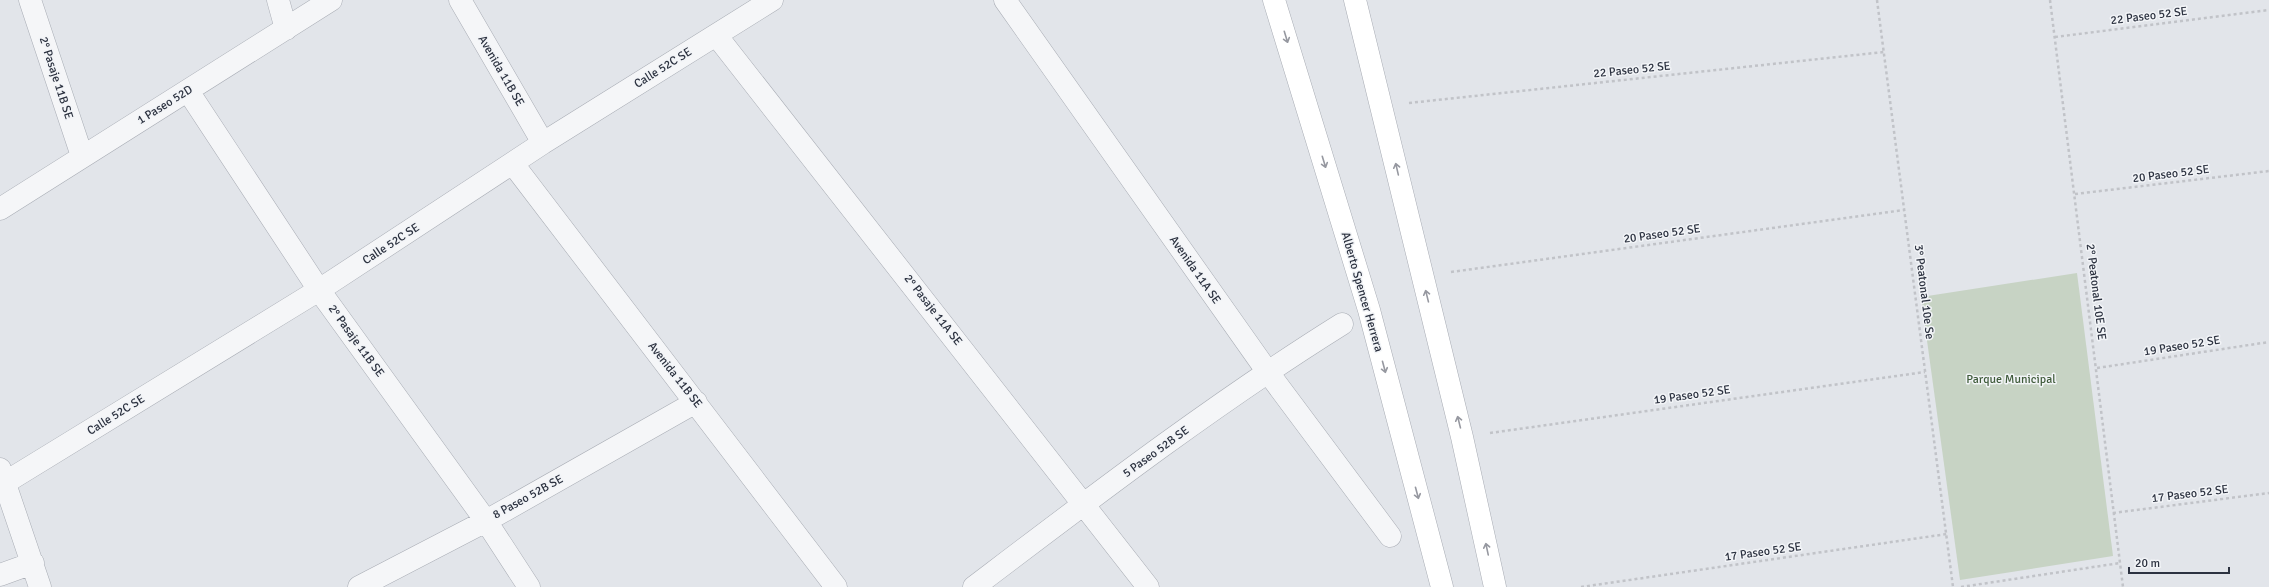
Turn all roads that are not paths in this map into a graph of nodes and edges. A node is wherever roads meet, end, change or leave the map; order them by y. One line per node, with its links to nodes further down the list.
1 (30, 0): 13 (street, 2° Pasaje 11B SE)
2 (278, 0): 9 (street)
3 (331, 0): 9 (street, 1 Paseo 52D)
4 (460, 0): 12 (street, Avenida 11B SE)
5 (772, 0): 10 (street, Calle 52C SE)
6 (1005, 0): 18 (street, Avenida 11A SE)
7 (1274, 0): 32 (street, Alberto Spencer Herrera, one-way to 32)
8 (1355, 0): 33 (street, one-way to 8)
9 (286, 29): 11 (street, 1 Paseo 52D)
10 (716, 35): 12 (street, Calle 52C SE); 21 (street, 2° Pasaje 11A SE)
11 (188, 91): 13 (street, 1 Paseo 52D); 16 (street, 2° Pasaje 11B SE)
12 (543, 143): 14 (street, Calle 52C SE)
13 (82, 156): 15 (street, 1 Paseo 52D)
14 (513, 164): 16 (street, Calle 52C SE); 19 (street, Avenida 11B SE)
15 (0, 210)
16 (319, 290): 20 (street, Calle 52C SE); 22 (street, 2° Pasaje 11B SE)
17 (1342, 324): 18 (street, 5 Paseo 52B SE)
18 (1267, 371): 21 (street, 5 Paseo 52B SE); 23 (street, Avenida 11A SE)
19 (696, 402): 22 (street, 8 Paseo 52B SE); 29 (street, Avenida 11B SE)
20 (3, 476): 24 (street)
21 (1085, 503): 30 (street, 5 Paseo 52B SE); 31 (street, 2° Pasaje 11A SE)
22 (486, 521): 27 (street, 8 Paseo 52B SE); 28 (street, 2° Pasaje 11B SE)
23 (1390, 536)
24 (33, 563): 25 (street); 26 (street)
25 (0, 575)
26 (40, 587)
27 (359, 587)
28 (529, 587)
29 (836, 587)
30 (974, 587)
31 (1148, 587)
32 (1442, 587)
33 (1495, 587)

